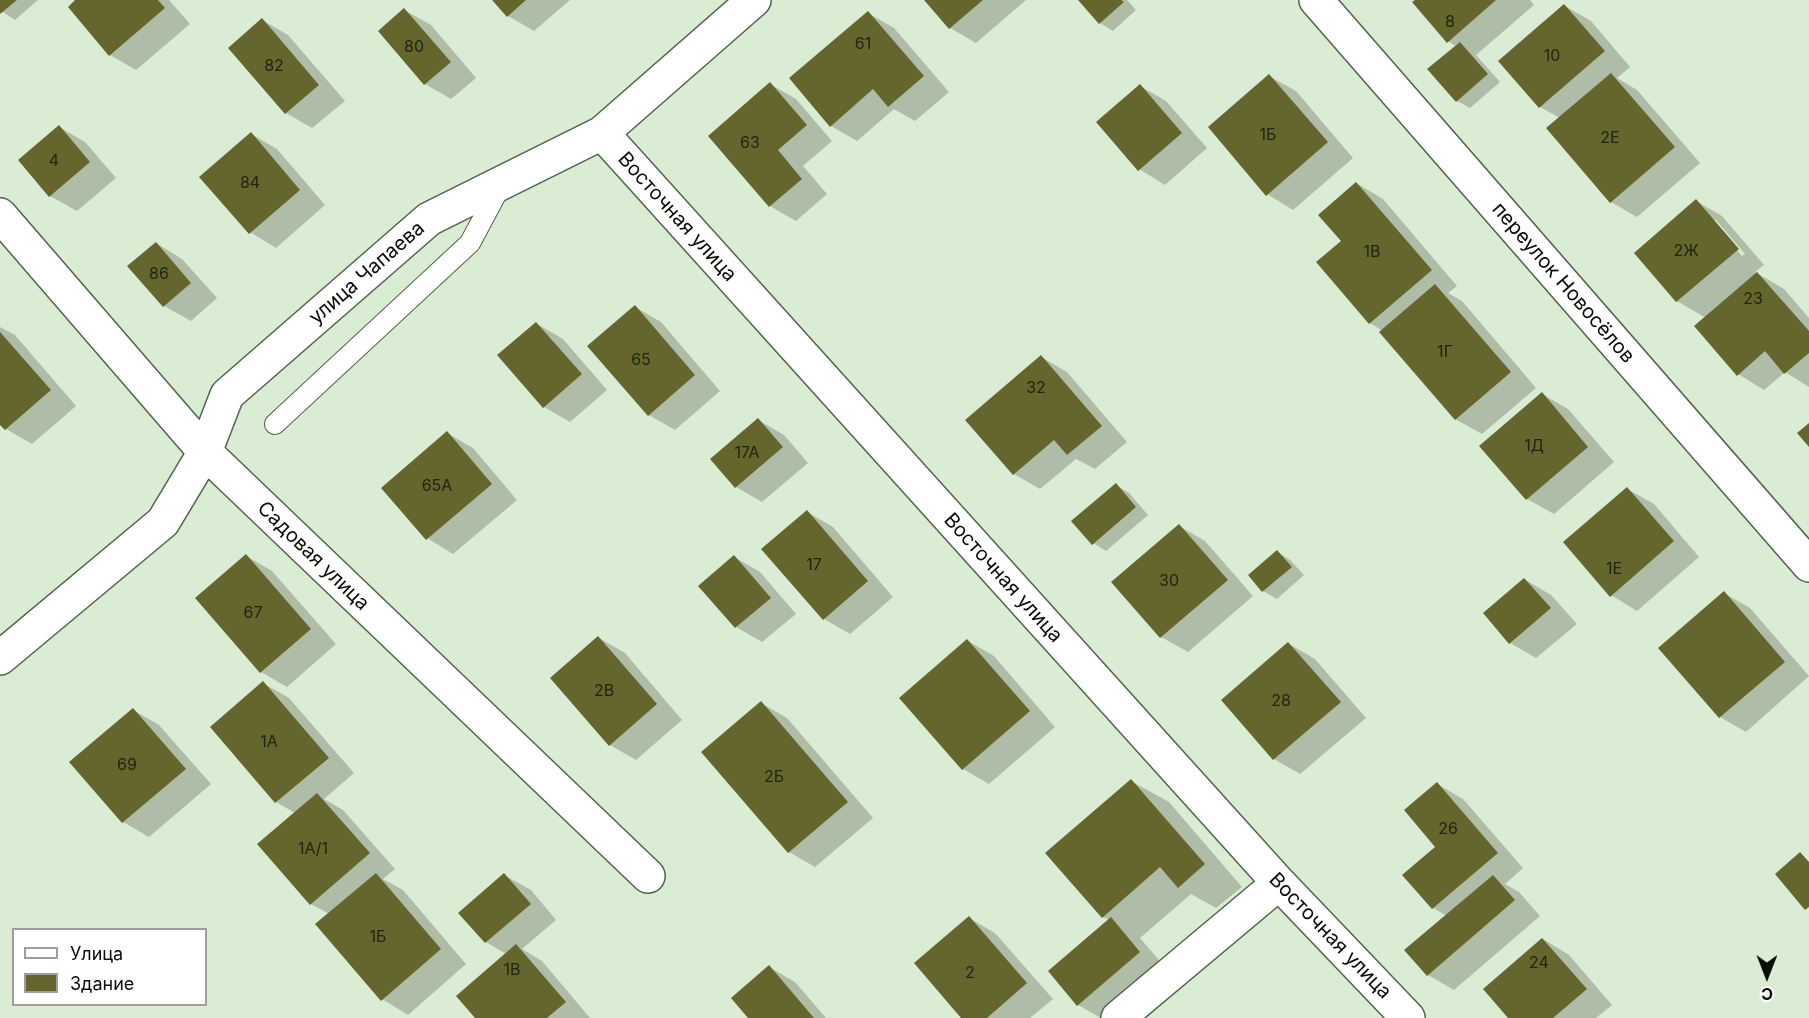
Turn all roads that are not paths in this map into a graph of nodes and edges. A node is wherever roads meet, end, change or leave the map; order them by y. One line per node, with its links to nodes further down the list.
1 (754, 0): 3 (street, улица Чапаева)
2 (1316, 0): 8 (street, переулок Новосёлов)
3 (602, 133): 4 (street, улица Чапаева); 11 (street, Восточная улица)
4 (502, 182): 6 (lane); 7 (street, улица Чапаева)
5 (0, 215): 7 (street, Садовая улица)
6 (275, 424)
7 (205, 452): 9 (street, улица Чапаева); 10 (street, Садовая улица)
8 (1809, 566)
9 (0, 658)
10 (648, 876)
11 (1279, 883): 12 (street); 13 (street, Восточная улица)
12 (1118, 1018)
13 (1408, 1018)

